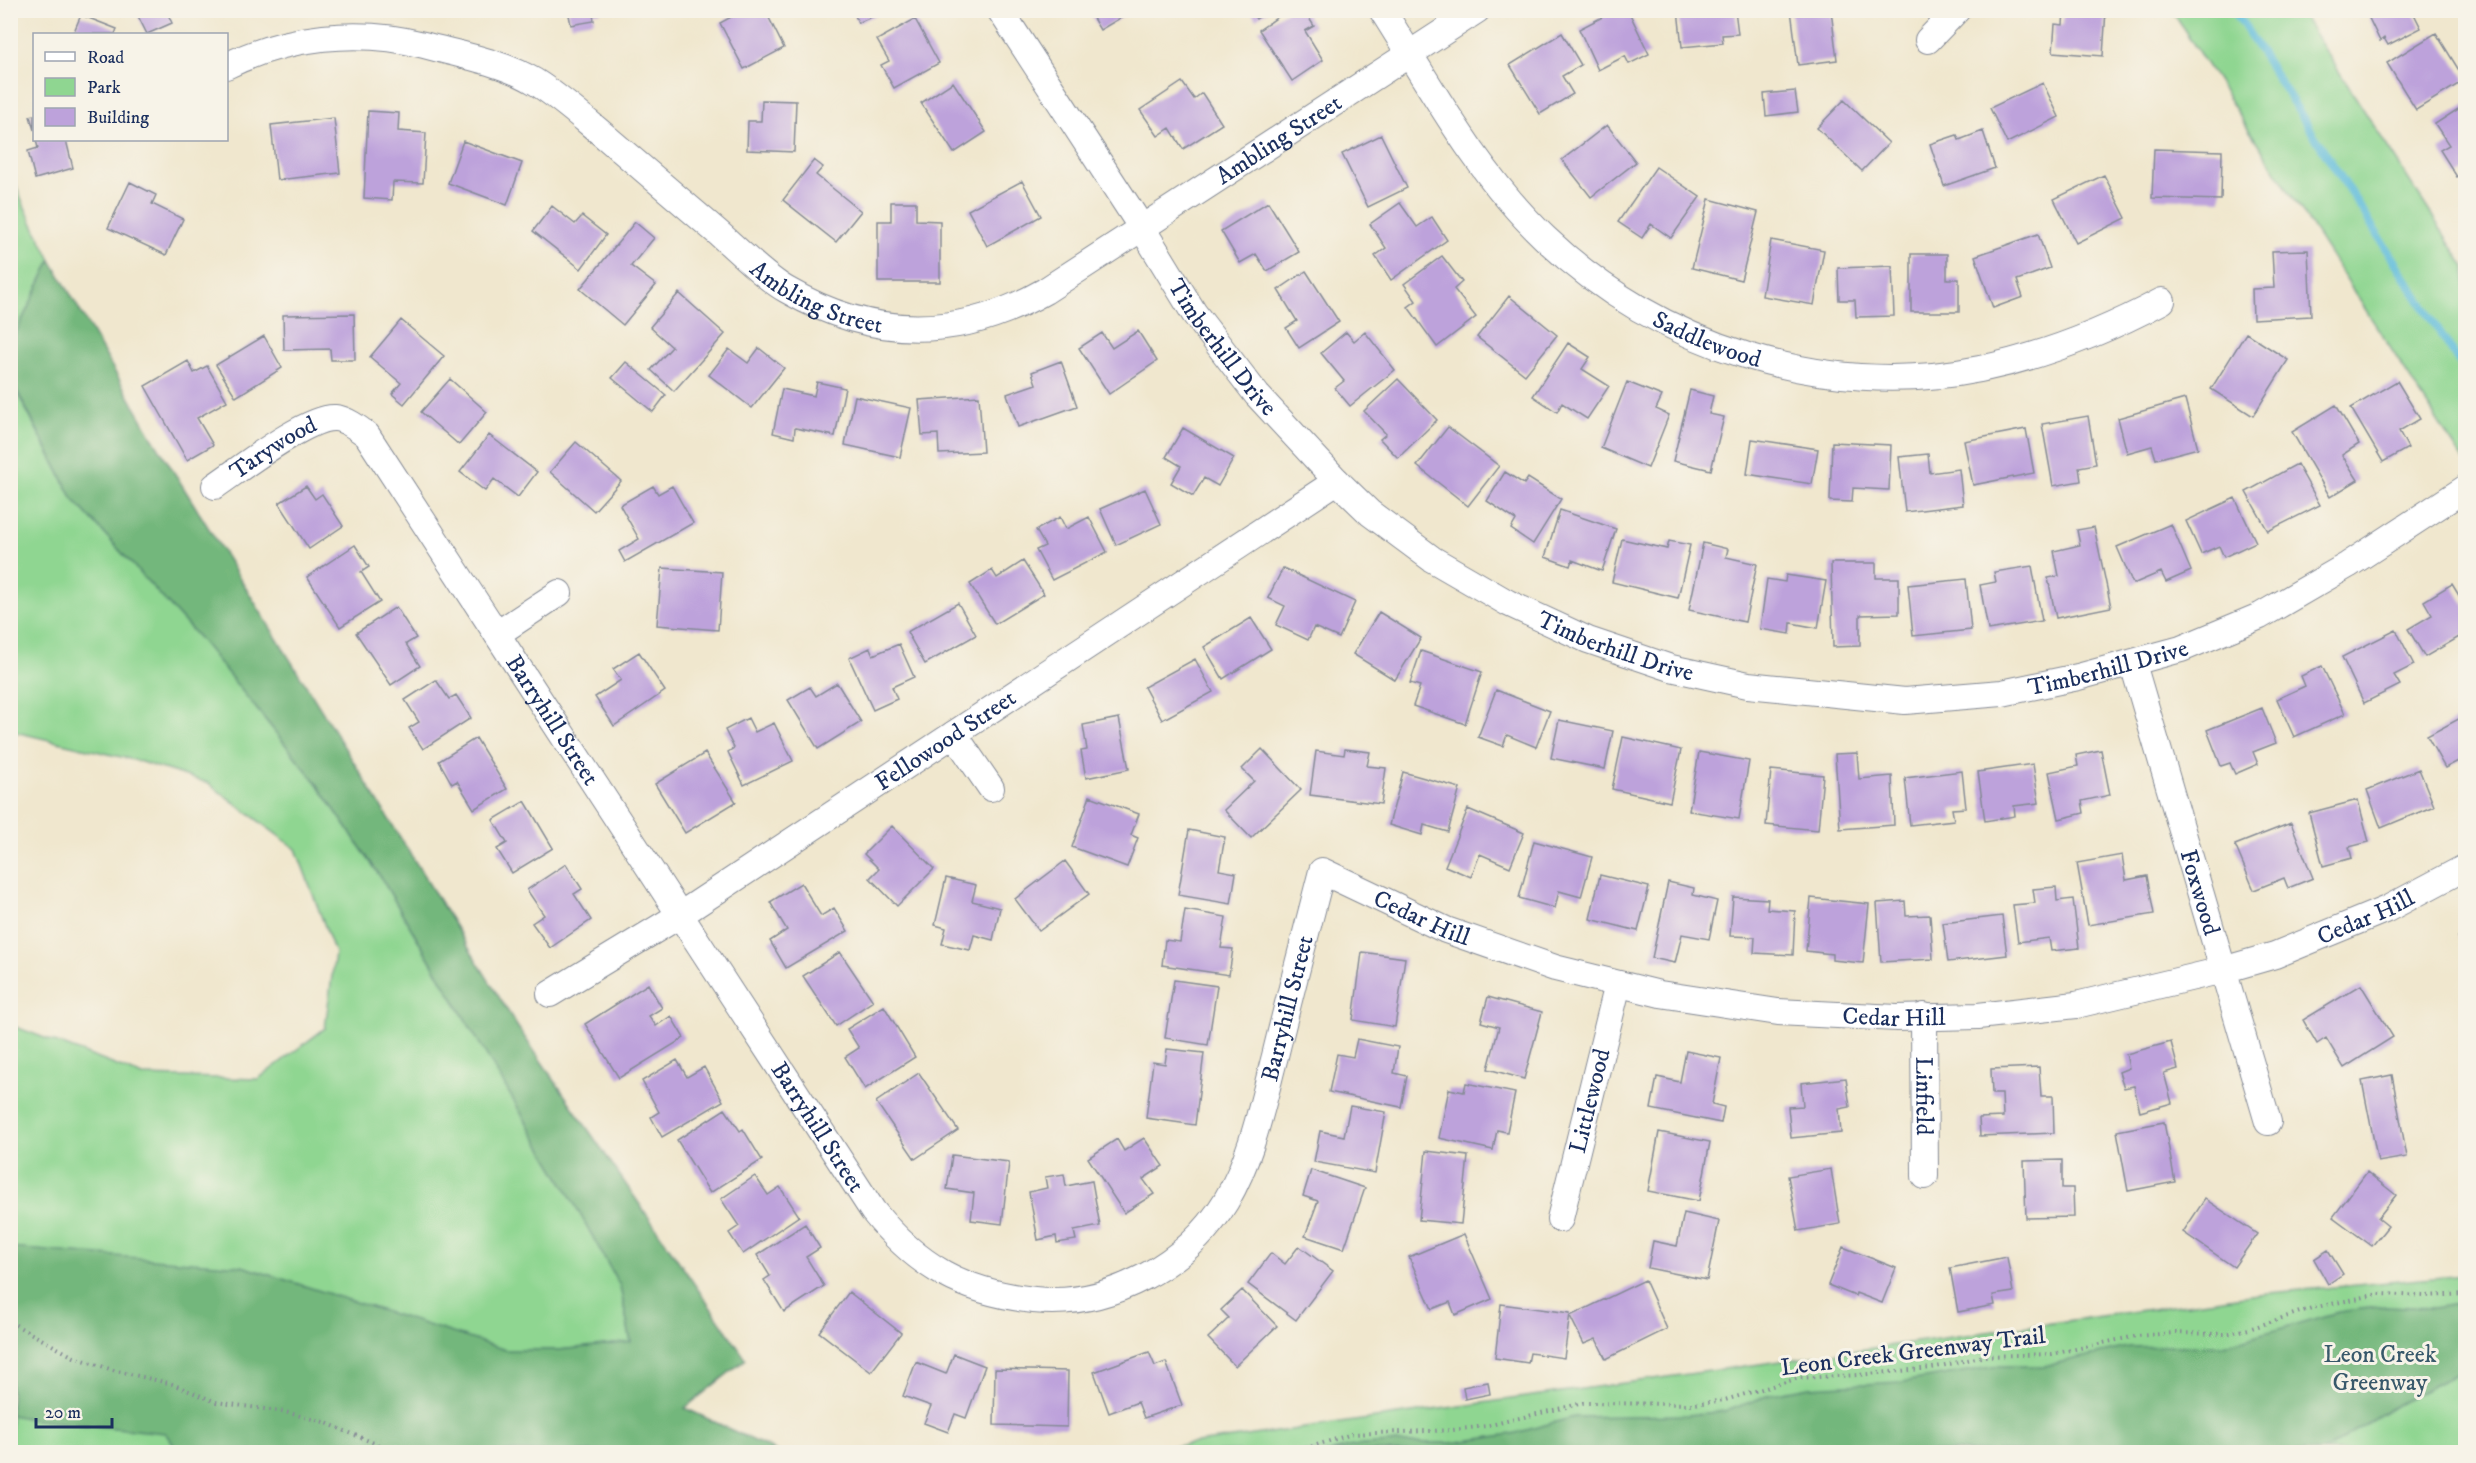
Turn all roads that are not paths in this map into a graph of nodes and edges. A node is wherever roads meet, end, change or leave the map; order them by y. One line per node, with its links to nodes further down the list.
1 (999, 10): 8 (street, Timberhill Drive)
2 (1382, 10): 6 (street, Saddlewood)
3 (1476, 10): 6 (street, Ambling Street)
4 (1957, 10): 5 (street)
5 (1928, 40)
6 (1410, 54): 8 (street, Ambling Street); 9 (street, Saddlewood)
7 (228, 65): 8 (street, Ambling Street)
8 (1142, 228): 11 (street, Timberhill Drive)
9 (2162, 302)
10 (337, 418): 12 (street, Tarywood); 15 (street, Barryhill Street)
11 (1337, 481): 16 (street, Timberhill Drive); 17 (street, Fellowood Street)
12 (215, 486)
13 (2466, 488): 16 (street, Timberhill Drive)
14 (559, 593): 15 (street)
15 (497, 633): 21 (street, Barryhill Street)
16 (2133, 664): 22 (street, Foxwood)
17 (954, 734): 18 (street); 21 (street, Fellowood Street)
18 (991, 788)
19 (2466, 867): 22 (street, Cedar Hill)
20 (1322, 871): 21 (street, Barryhill Street); 23 (street, Cedar Hill)
21 (680, 915): 24 (street, Fellowood Street)
22 (2223, 970): 25 (street, Cedar Hill); 26 (street, Foxwood)
23 (1618, 984): 25 (street, Cedar Hill); 28 (street, Littlewood)
24 (550, 994)
25 (1924, 1016): 27 (street, Linfield)
26 (2268, 1122)
27 (1925, 1176)
28 (1560, 1219)

